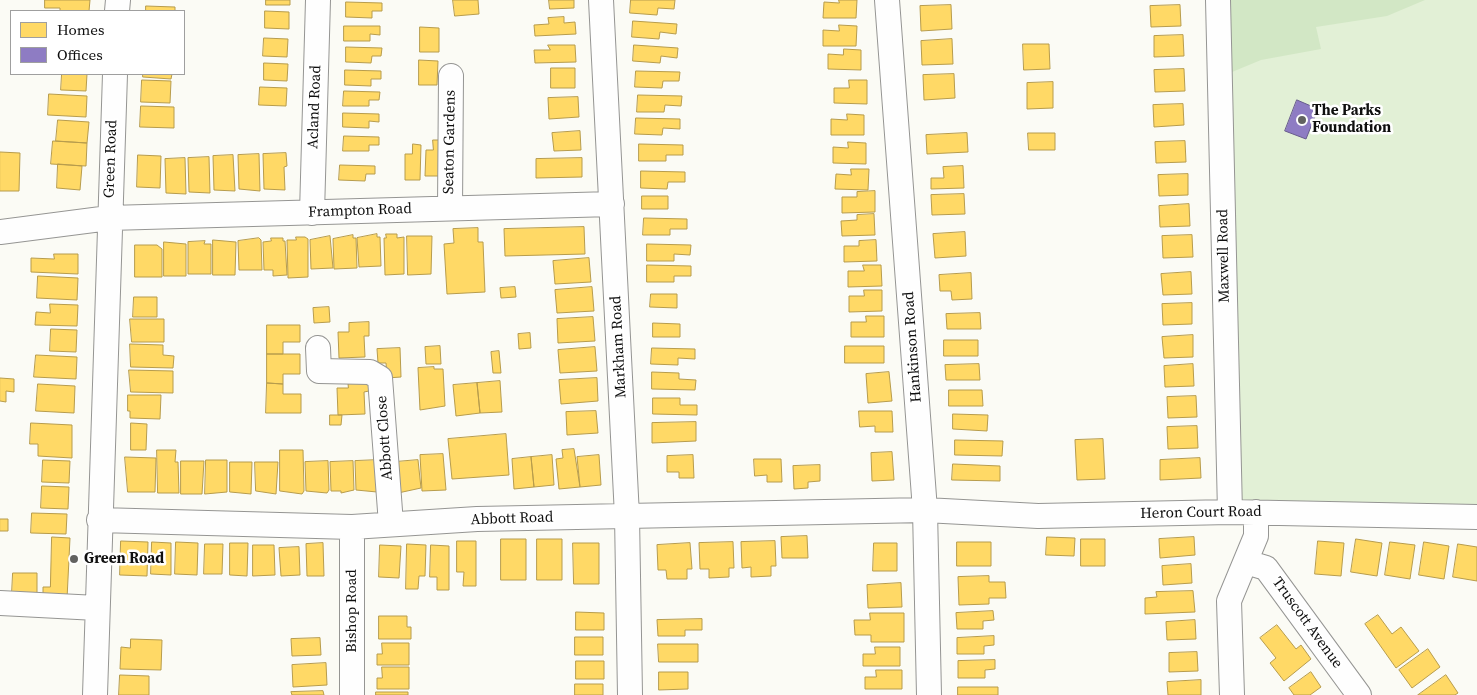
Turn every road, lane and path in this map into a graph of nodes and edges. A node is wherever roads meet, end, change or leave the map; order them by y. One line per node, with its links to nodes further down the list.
1 (318, 0): 9 (street, Acland Road)
2 (601, 0): 7 (street, Markham Road)
3 (886, 0): 13 (street, Hankinson Road)
4 (1218, 0): 14 (street, Maxwell Road)
5 (115, 75): 10 (street, Green Road)
6 (451, 76): 8 (street, Seaton Gardens)
7 (612, 204): 8 (street, Frampton Road); 16 (street, Markham Road)
8 (450, 208): 9 (street, Frampton Road)
9 (312, 213): 10 (street, Frampton Road)
10 (109, 218): 11 (street, Frampton Road); 18 (street, Green Road)
11 (0, 232)
12 (318, 348): 19 (street, Abbott Close)
13 (925, 510): 14 (street, Heron Court Road); 16 (street, Abbott Road); 27 (street, Hankinson Road)
14 (1230, 512): 15 (street, Heron Court Road)
15 (1256, 512): 17 (street, Heron Court Road); 21 (street)
16 (627, 516): 19 (street, Abbott Road); 26 (street, Markham Road)
17 (1477, 517)
18 (99, 520): 20 (street, Abbott Road); 23 (street, Green Road)
19 (391, 524): 20 (street, Abbott Road)
20 (352, 527): 25 (street, Bishop Road)
21 (1246, 562): 28 (street); 29 (street, Truscott Avenue)
22 (0, 603): 23 (street)
23 (97, 608): 24 (street, Green Road)
24 (95, 695)
25 (352, 695)
26 (630, 695)
27 (929, 695)
28 (1232, 695)
29 (1359, 695)

